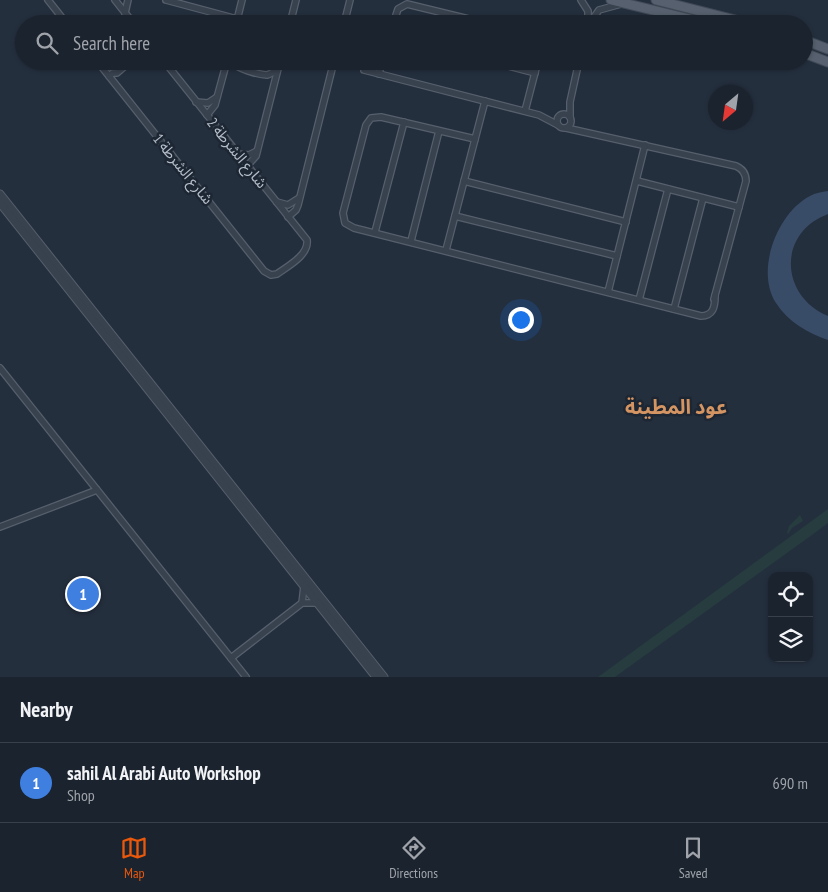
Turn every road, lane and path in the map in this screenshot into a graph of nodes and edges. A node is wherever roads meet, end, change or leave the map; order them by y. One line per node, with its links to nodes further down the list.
1 (48, 0): 13 (street)
2 (128, 0): 12 (street)
3 (166, 0): 14 (street)
4 (242, 0): 15 (street)
5 (296, 0): 16 (street)
6 (348, 0): 17 (street)
7 (581, 0): 20 (street)
8 (611, 0): 11 (main road)
9 (656, 0): 23 (main road)
10 (116, 1): 12 (street)
11 (623, 3): 21 (street); 22 (main road)
12 (125, 13)
13 (60, 15)
14 (217, 15)
15 (238, 15)
16 (292, 15)
17 (346, 15)
18 (396, 15): 19 (street)
19 (452, 15)
20 (588, 15)
21 (595, 15)
22 (673, 15)
23 (715, 15)
24 (813, 43): 25 (main road)
25 (828, 49)
26 (813, 56): 27 (main road)
27 (828, 62)
28 (104, 70): 43 (street, شارع الشرطة 1)
29 (120, 70): 43 (street)
30 (171, 70): 46 (street, شارع الشرطة 2)
31 (225, 70): 47 (street)
32 (245, 70): 33 (street)
33 (274, 70)
34 (278, 70): 62 (street)
35 (332, 70): 70 (street)
36 (364, 70): 42 (street)
37 (380, 70): 42 (street)
38 (524, 70): 41 (street)
39 (536, 70): 41 (street)
40 (577, 70): 44 (street)
41 (535, 73): 48 (street)
42 (379, 74): 45 (street)
43 (111, 78): 81 (street, شارع الشرطة 1)
44 (570, 98): 50 (street); 52 (street)
45 (485, 101): 48 (street); 59 (street)
46 (196, 102): 47 (street); 49 (street, شارع الشرطة 2)
47 (216, 102): 49 (street); 55 (street)
48 (525, 111): 51 (street)
49 (205, 113): 55 (street, شارع الشرطة 2)
50 (560, 114): 51 (street); 52 (street); 54 (street)
51 (539, 115): 54 (street)
52 (571, 118): 56 (street); 58 (street)
53 (404, 122): 57 (street); 79 (street); 79 (street)
54 (558, 125): 56 (street)
55 (216, 127): 61 (street, شارع الشرطة 2)
56 (566, 128): 58 (street)
57 (439, 130): 59 (street); 80 (street)
58 (588, 132): 60 (street)
59 (475, 139): 65 (street)
60 (645, 146): 66 (street); 73 (street)
61 (238, 154): 62 (street); 63 (street, شارع الشرطة 2)
62 (257, 154): 63 (street); 64 (street)
63 (246, 165): 64 (street, شارع الشرطة 2)
64 (255, 176): 71 (street, شارع الشرطة 2)
65 (464, 181): 76 (street); 77 (street)
66 (636, 181): 67 (street); 77 (street)
67 (668, 189): 69 (street); 85 (street)
68 (0, 194): 96 (street)
69 (703, 198): 73 (street); 86 (street)
70 (299, 200): 71 (street); 74 (street); 75 (street)
71 (275, 201): 75 (street, شارع الشرطة 2)
72 (0, 203): 90 (street)
73 (739, 207): 86 (street)
74 (296, 210): 75 (street); 78 (street)
75 (286, 215): 78 (street, شارع الشرطة 2)
76 (455, 216): 82 (street); 83 (street)
77 (626, 222): 83 (street)
78 (296, 226): 81 (street, شارع الشرطة 2)
79 (375, 232): 80 (street)
80 (411, 241): 82 (street)
81 (307, 246)
82 (446, 250): 84 (street)
83 (617, 256): 84 (street)
84 (608, 292): 85 (street)
85 (639, 300): 86 (street)
86 (674, 309)
87 (0, 368): 88 (street)
88 (97, 490): 89 (street); 93 (street)
89 (0, 527)
90 (304, 586): 91 (street); 92 (street)
91 (302, 603): 92 (street); 93 (street)
92 (317, 603): 95 (street)
93 (231, 658): 94 (street)
94 (246, 677)
95 (376, 677)
96 (384, 677)

